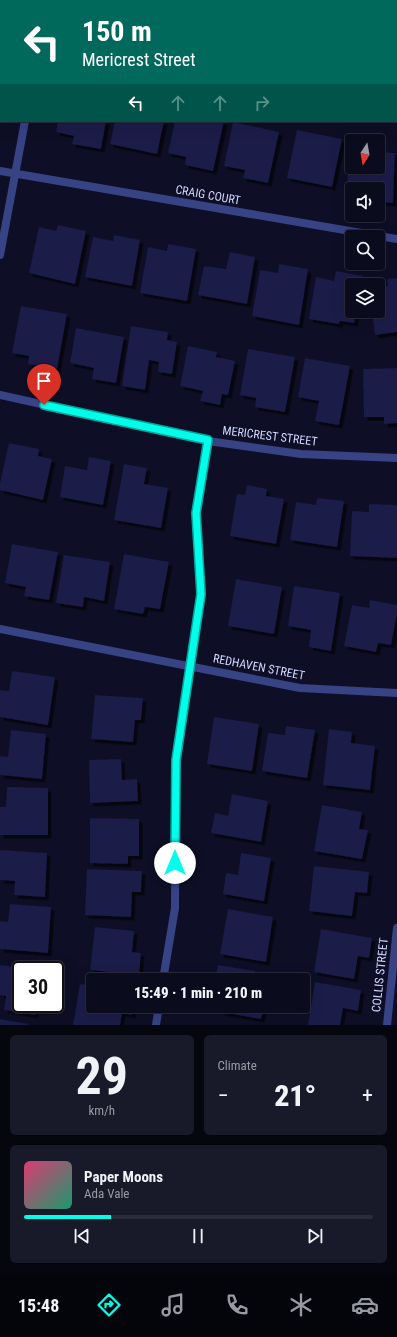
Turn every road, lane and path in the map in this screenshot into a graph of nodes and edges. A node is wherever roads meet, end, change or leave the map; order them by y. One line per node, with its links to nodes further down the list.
1 (25, 122): 3 (street)
2 (0, 171): 3 (street, CRAIG COURT)
3 (15, 174): 4 (street, CRAIG COURT); 5 (street)
4 (397, 239)
5 (0, 255)
6 (0, 395): 7 (street, MERICREST STREET)
7 (208, 440): 8 (street, MERICREST STREET); 10 (street)
8 (397, 458)
9 (0, 629): 10 (street, REDHAVEN STREET)
10 (191, 666): 11 (street, REDHAVEN STREET); 13 (street)
11 (397, 693)
12 (397, 928): 16 (street, COLLIS STREET)
13 (164, 973)
14 (158, 1013): 15 (street)
15 (156, 1025)
16 (387, 1025)

